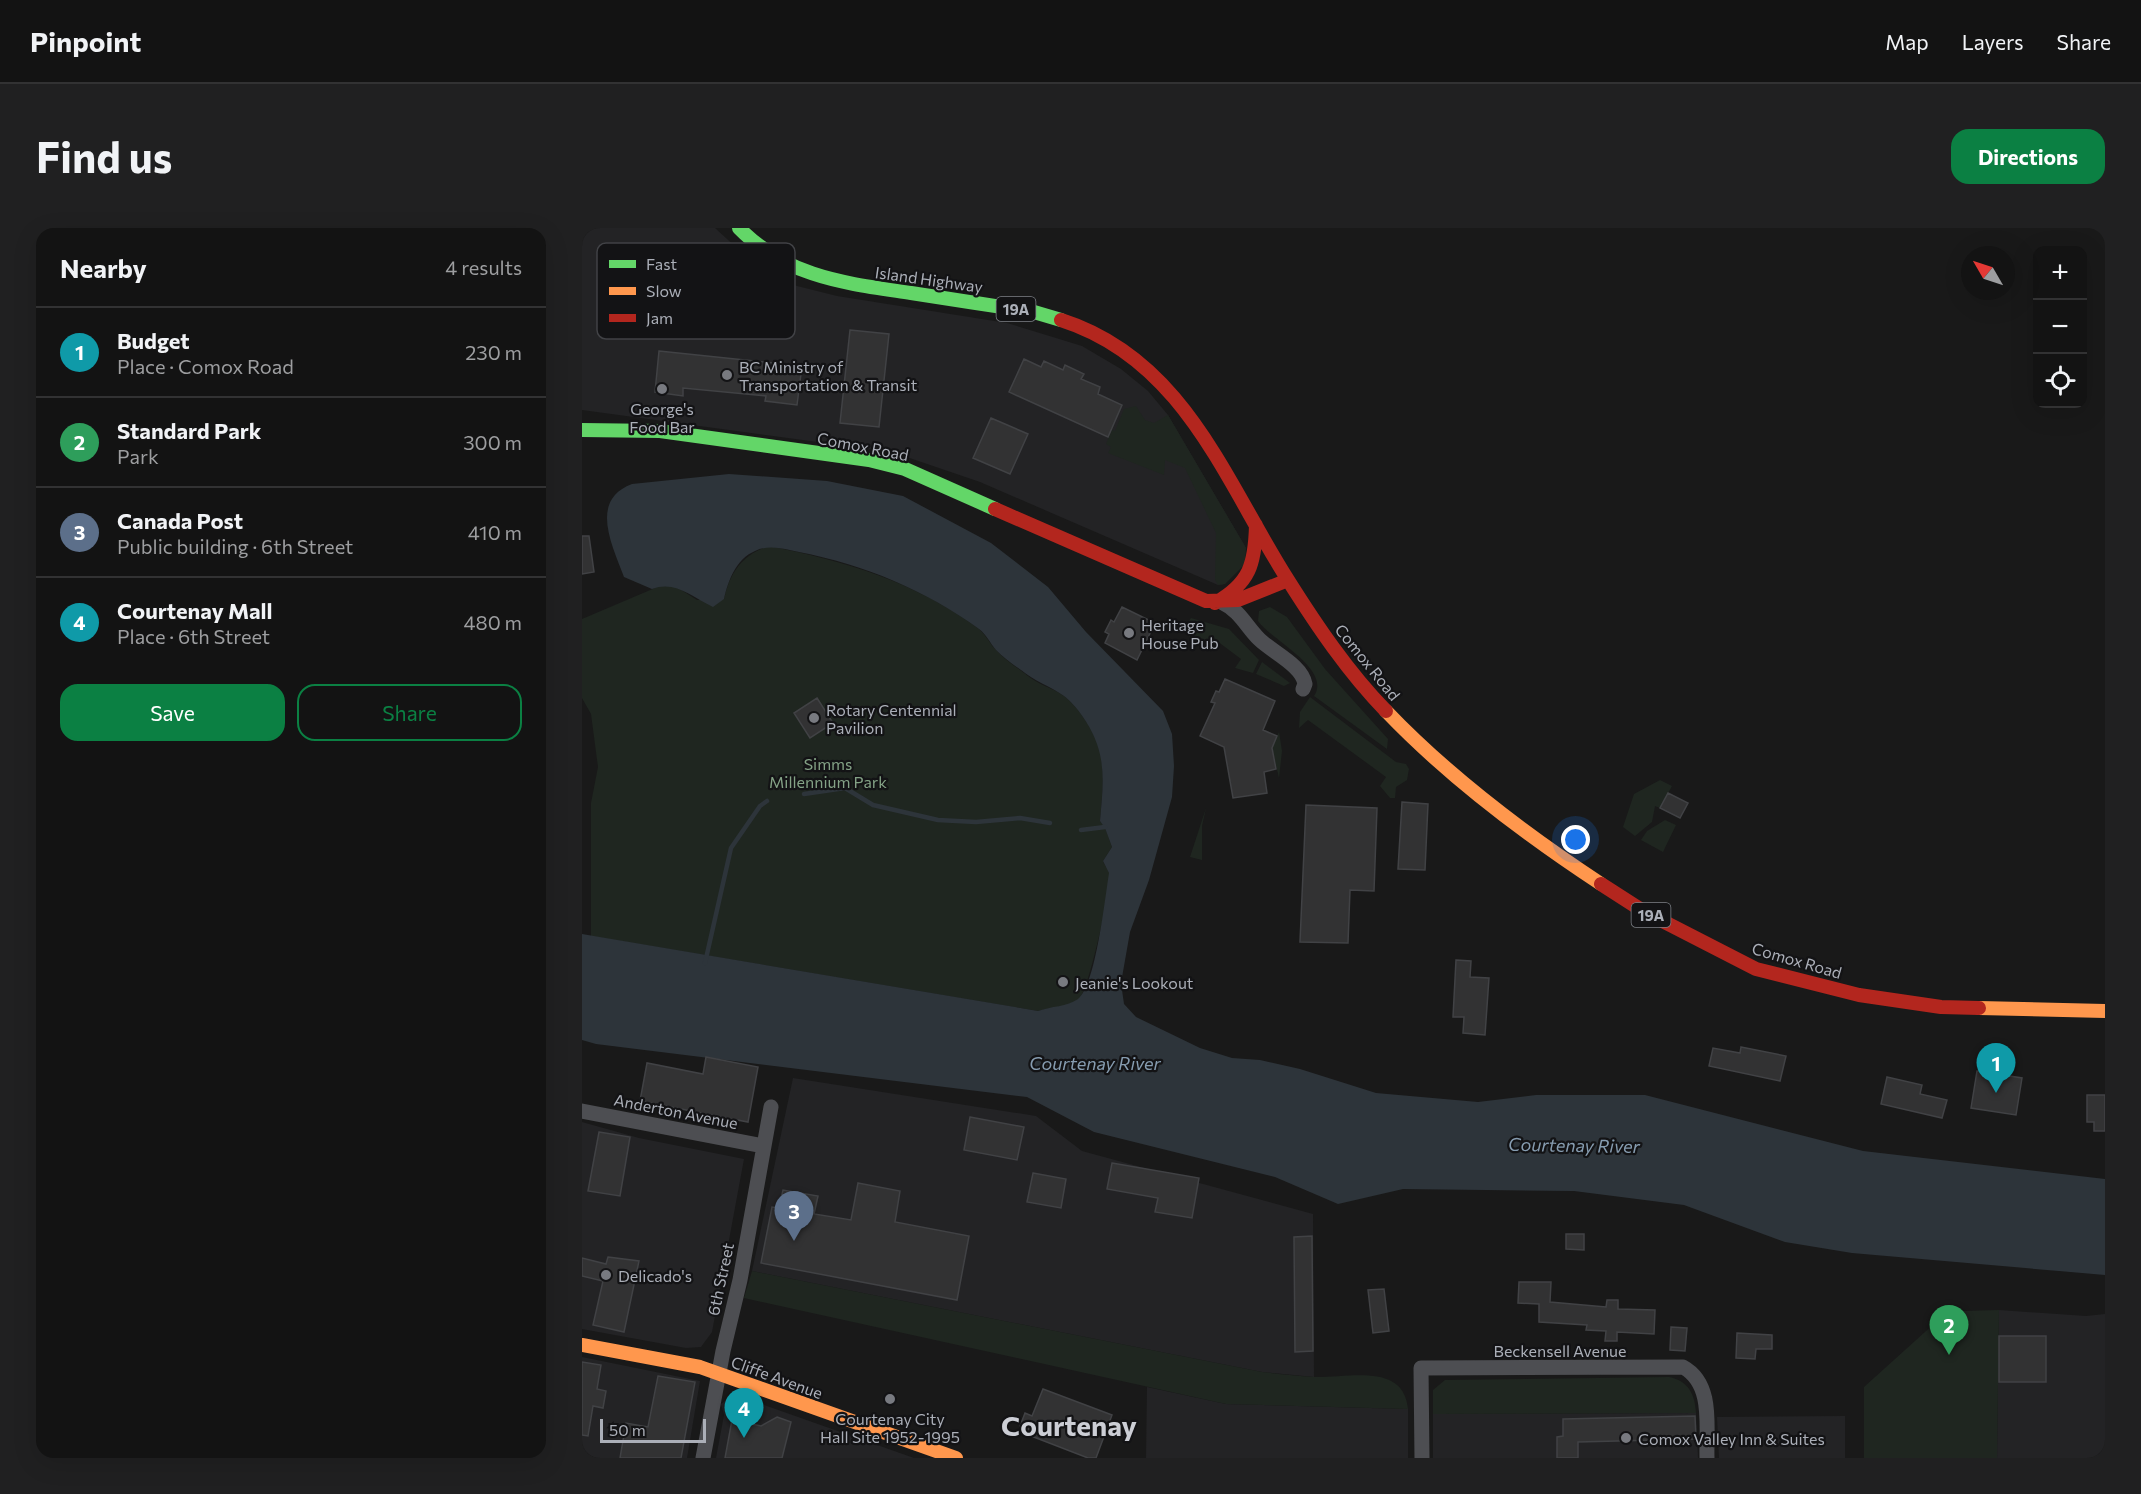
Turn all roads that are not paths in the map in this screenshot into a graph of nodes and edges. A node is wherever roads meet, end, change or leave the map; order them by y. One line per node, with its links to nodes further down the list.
1 (739, 228): 2 (main road, Island Highway / 19A)
2 (753, 243)
3 (795, 268): 7 (main road, Island Highway / 19A)
4 (582, 425): 6 (main road)
5 (582, 430): 6 (main road, Comox Road)
6 (600, 431): 9 (main road, Comox Road)
7 (1256, 525): 8 (main road, Island Highway / 19A); 9 (main road)
8 (1288, 580): 9 (main road); 11 (main road, Comox Road / 19A)
9 (1219, 603): 10 (street)
10 (1303, 689)
11 (2105, 1011)
12 (771, 1107): 14 (street, 6th Street)
13 (582, 1111): 14 (street, Anderton Avenue)
14 (763, 1146): 16 (street, 6th Street)
15 (582, 1345): 16 (main road, Cliffe Avenue)
16 (719, 1374): 17 (street, 6th Street); 18 (main road, Cliffe Avenue)
17 (703, 1458)
18 (956, 1458)
19 (1422, 1458): 20 (street, Beckensell Avenue)
20 (1707, 1458)

